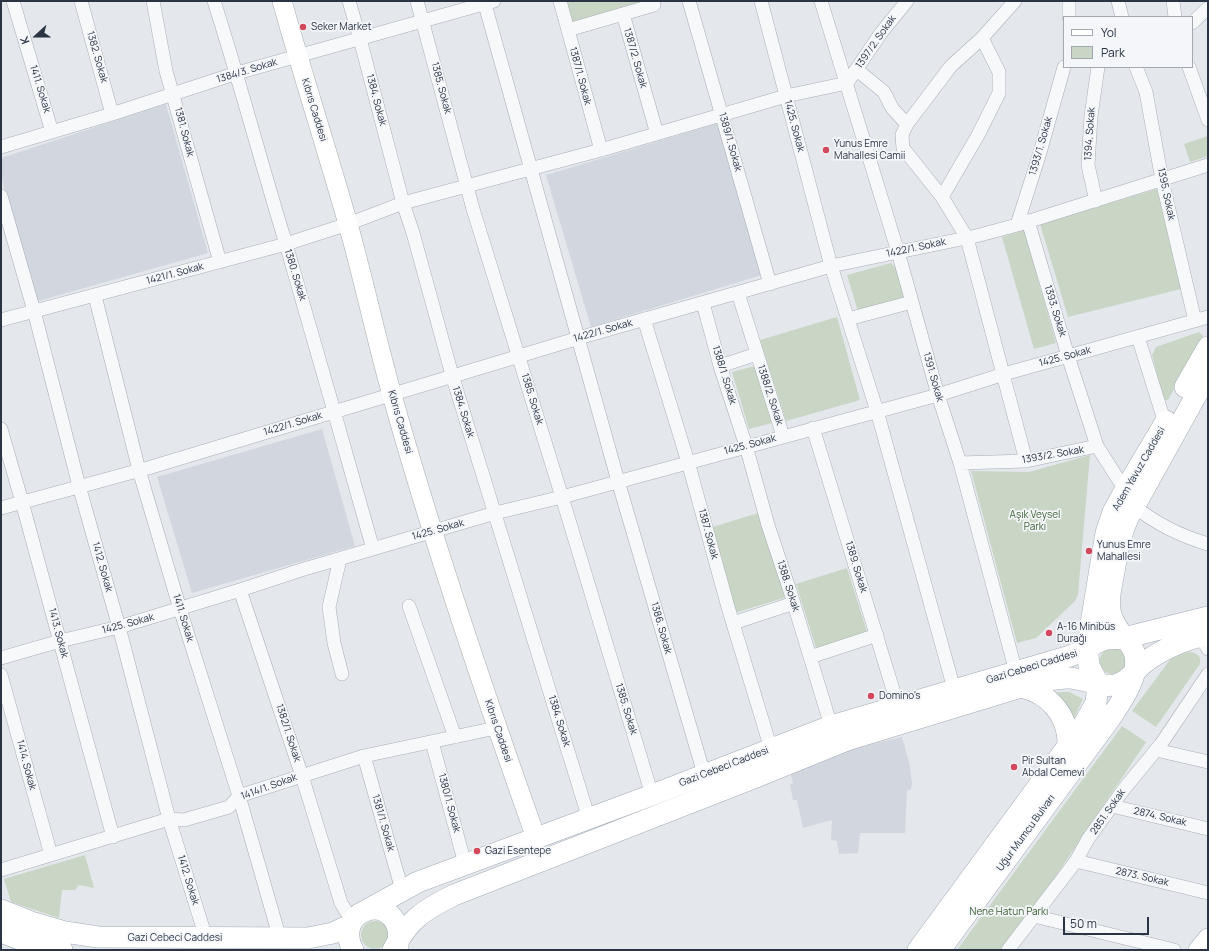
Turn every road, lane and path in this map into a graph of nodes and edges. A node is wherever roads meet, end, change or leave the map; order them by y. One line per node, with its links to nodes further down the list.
1 (13, 1): 43 (street, 1411. Sokak)
2 (81, 1): 39 (street, 1382. Sokak)
3 (153, 1): 37 (street, 1381. Sokak)
4 (214, 1): 35 (street, 1380. Sokak)
5 (282, 1): 29 (main road, Kıbrıs Caddesi)
6 (349, 1): 28 (street, 1384. Sokak)
7 (418, 1): 24 (street, 1385. Sokak)
8 (560, 1): 26 (street, 1387/1. Sokak)
9 (689, 1): 40 (street, 1389/1. Sokak)
10 (761, 1): 38 (street, 1425. Sokak)
11 (821, 1): 36 (street, 1391. Sokak)
12 (906, 1): 34 (street, 1397/2. Sokak)
13 (1068, 1): 21 (street)
14 (1118, 1): 22 (street)
15 (1173, 1): 23 (street)
16 (488, 2): 24 (street, 1384/3. Sokak); 48 (street, 1386. Sokak)
17 (1013, 3): 27 (street)
18 (654, 5): 20 (street)
19 (1208, 8): 25 (street)
20 (623, 14): 26 (street, 1387/2. Sokak); 44 (street, 1387/2. Sokak)
21 (1069, 16)
22 (1122, 16)
23 (1175, 16)
24 (423, 21): 28 (street, 1384/3. Sokak); 50 (street, 1385. Sokak)
25 (1193, 22)
26 (568, 30): 46 (street, 1387/1. Sokak)
27 (982, 38): 42 (street); 52 (street)
28 (360, 39): 29 (street, 1384/3. Sokak); 54 (street, 1384. Sokak)
29 (297, 56): 35 (street, 1384/3. Sokak); 56 (main road, Kıbrıs Caddesi)
30 (1064, 68): 55 (street, 1393/1. Sokak)
31 (1098, 68): 53 (street, 1394. Sokak)
32 (1136, 68): 49 (street, 1395. Sokak)
33 (1189, 68): 41 (street)
34 (856, 70): 36 (street, 1397/2. Sokak); 42 (street)
35 (237, 73): 37 (street, 1384/3. Sokak); 58 (street, 1380. Sokak)
36 (847, 83): 38 (street, 1421/1. Sokak); 59 (street, 1391. Sokak)
37 (173, 94): 39 (street, 1384/3. Sokak); 60 (street, 1381. Sokak)
38 (786, 96): 40 (street, 1421/1. Sokak); 61 (street, 1425. Sokak)
39 (112, 114): 43 (street, 1384/3. Sokak)
40 (722, 115): 44 (street, 1421/1. Sokak); 62 (street, 1389/1. Sokak)
41 (1208, 120)
42 (908, 124): 52 (street)
43 (52, 132): 45 (street, 1384/3. Sokak)
44 (657, 134): 46 (street, 1421/1. Sokak)
45 (1, 147)
46 (601, 150): 48 (street, 1421/1. Sokak)
47 (1208, 164): 49 (street, 1422/1. Sokak)
48 (530, 169): 50 (street, 1421/1. Sokak); 74 (street, 1386. Sokak)
49 (1162, 180): 53 (street, 1422/1. Sokak); 72 (street, 1395. Sokak)
50 (468, 186): 54 (street, 1421/1. Sokak); 77 (street, 1385. Sokak)
51 (1, 196): 67 (street, 1412. Sokak)
52 (942, 197): 57 (street)
53 (1096, 201): 55 (street, 1422/1. Sokak)
54 (403, 204): 56 (street, 1421/1. Sokak); 81 (street, 1384. Sokak)
55 (1023, 223): 57 (street, 1422/1. Sokak); 78 (street, 1393. Sokak)
56 (348, 224): 58 (street, 1421/1. Sokak); 83 (main road, Kıbrıs Caddesi)
57 (967, 238): 59 (street, 1422/1. Sokak); 80 (street)
58 (286, 244): 60 (street, 1421/1. Sokak); 86 (street, 1380. Sokak)
59 (898, 252): 61 (street, 1422/1. Sokak); 65 (street, 1391. Sokak)
60 (220, 262): 64 (street, 1421/1. Sokak)
61 (831, 266): 62 (street, 1422/1. Sokak); 70 (street, 1425. Sokak)
62 (770, 284): 63 (street, 1422/1. Sokak)
63 (738, 293): 66 (street, 1422/1. Sokak); 76 (street, 1388/2. Sokak)
64 (95, 296): 67 (street, 1421/1. Sokak); 96 (street, 1411. Sokak)
65 (912, 302): 70 (street); 84 (street, 1391. Sokak)
66 (703, 303): 69 (street, 1422/1. Sokak); 79 (street, 1388/1 .Sokak)
67 (34, 311): 71 (street, 1421/1. Sokak); 98 (street, 1412. Sokak)
68 (1208, 318): 72 (street, 1425. Sokak)
69 (644, 319): 74 (street, 1422/1. Sokak); 94 (street, 1387. Sokak)
70 (848, 319): 85 (street, 1425. Sokak)
71 (1, 320)
72 (1195, 321): 73 (street, 1425. Sokak)
73 (1138, 337): 78 (street, 1425. Sokak); 87 (street)
74 (579, 338): 77 (street, 1422/1. Sokak); 97 (street, 1386. Sokak)
75 (1208, 347): 87 (main road, Adem Yavuz Caddesi)
76 (757, 354): 79 (street, 1388/2. Sokak); 90 (street, 1388/2. Sokak)
77 (519, 356): 81 (street, 1422/1. Sokak); 99 (street, 1385. Sokak)
78 (1068, 356): 80 (street, 1425. Sokak); 92 (street, 1393. Sokak)
79 (720, 366): 91 (street, 1388/1 .Sokak)
80 (1004, 374): 84 (street, 1425. Sokak); 93 (street)
81 (452, 375): 83 (street, 1422/1. Sokak); 103 (street, 1384. Sokak)
82 (1207, 379): 100 (main road, Adem Yavuz Caddesi)
83 (392, 394): 86 (street, 1422/1. Sokak); 104 (main road, Kıbrıs Caddesi)
84 (938, 395): 85 (street, 1425. Sokak); 95 (street, 1391. Sokak)
85 (877, 411): 88 (street, 1425. Sokak); 128 (street, 1425. Sokak)
86 (334, 412): 96 (street, 1422/1. Sokak); 106 (street, 1380. Sokak)
87 (1165, 423): 100 (main road, Adem Yavuz Caddesi)
88 (813, 428): 90 (street, 1425. Sokak); 115 (street, 1389. Sokak)
89 (1, 429): 101 (street, 1413. Sokak)
90 (783, 436): 91 (street, 1425. Sokak)
91 (746, 446): 94 (street, 1425. Sokak); 109 (street, 1388. Sokak)
92 (1097, 446): 93 (street, 1393/2. Sokak); 100 (street, 1393. Sokak)
93 (1026, 461): 95 (street, 1393/2. Sokak)
94 (688, 462): 97 (street, 1425. Sokak); 113 (street, 1387. Sokak)
95 (960, 463): 126 (street, 1391. Sokak)
96 (140, 470): 98 (street, 1422/1. Sokak); 111 (street, 1411. Sokak)
97 (618, 481): 99 (street, 1425. Sokak); 139 (street, 1386. Sokak)
98 (79, 486): 101 (street, 1422/1. Sokak); 114 (street, 1412. Sokak)
99 (562, 497): 103 (street, 1425. Sokak); 141 (street, 1385. Sokak)
100 (1130, 498): 105 (street); 116 (main road, Adem Yavuz Caddesi); 119 (main road, Adem Yavuz Caddesi)
101 (22, 502): 102 (street, 1422/1. Sokak); 118 (street, 1413. Sokak)
102 (1, 508)
103 (495, 513): 104 (street, 1425. Sokak); 145 (street, 1384. Sokak)
104 (432, 531): 106 (street, 1425. Sokak); 131 (main road, Kıbrıs Caddesi)
105 (1208, 544)
106 (373, 549): 107 (street, 1425. Sokak)
107 (340, 559): 108 (street, 1425. Sokak); 122 (street)
108 (240, 590): 111 (street, 1425. Sokak); 140 (street, 1382/1. Sokak)
109 (794, 603): 113 (street); 120 (street, 1388. Sokak)
110 (409, 606): 132 (street)
111 (180, 609): 114 (street, 1425. Sokak); 142 (street, 1411. Sokak)
112 (1208, 617): 116 (main road)
113 (733, 622): 135 (street, 1387. Sokak)
114 (119, 627): 118 (street, 1425. Sokak); 144 (street, 1412. Sokak)
115 (877, 635): 120 (street); 129 (street, 1389. Sokak)
116 (1124, 638): 119 (main road); 123 (main road)
117 (1204, 640): 123 (main road)
118 (60, 641): 121 (street, 1425. Sokak); 147 (street, 1413. Sokak)
119 (1089, 648): 126 (main road, Gazi Cebeci Caddesi); 127 (main road)
120 (810, 657): 130 (street, 1388. Sokak)
121 (1, 658)
122 (342, 674)
123 (1134, 674): 127 (main road); 166 (main road, Uğur Mumcu Bulvarı)
124 (1208, 674): 136 (street, 2851. Sokak)
125 (1, 675): 149 (street, 1414. Sokak)
126 (1019, 680): 127 (main road, Gazi Cebeci Caddesi); 128 (main road, Gazi Cebeci Caddesi); 134 (main road); 162 (main road, Gazi Cebeci Caddesi)
127 (1098, 683): 134 (main road, Uğur Mumcu Bulvarı)
128 (954, 689): 129 (main road, Gazi Cebeci Caddesi)
129 (898, 706): 130 (main road, Gazi Cebeci Caddesi)
130 (831, 726): 135 (main road, Gazi Cebeci Caddesi)
131 (496, 728): 132 (street, 1414/1. Sokak); 148 (main road, Kıbrıs Caddesi)
132 (454, 737): 133 (street, 1414/1. Sokak)
133 (432, 742): 137 (street, 1414/1. Sokak); 151 (street, 1380/1. Sokak)
134 (1068, 745): 165 (main road, Uğur Mumcu Bulvarı)
135 (771, 749): 139 (main road, Gazi Cebeci Caddesi)
136 (1156, 750): 138 (street); 143 (street, 2851. Sokak)
137 (364, 756): 140 (street, 1414/1. Sokak); 153 (street, 1381/1. Sokak)
138 (1208, 762)
139 (704, 774): 141 (main road, Gazi Cebeci Caddesi)
140 (302, 776): 142 (street, 1414/1. Sokak); 157 (street, 1382/1. Sokak)
141 (652, 795): 145 (main road, Gazi Cebeci Caddesi)
142 (240, 796): 144 (street, 1414/1. Sokak); 161 (street, 1411. Sokak)
143 (1112, 806): 146 (street, 2874. Sokak); 150 (street, 2851. Sokak)
144 (169, 818): 147 (street, 1414/1. Sokak); 159 (street, 1412. Sokak)
145 (589, 819): 148 (main road, Gazi Cebeci Caddesi)
146 (1208, 829)
147 (113, 837): 149 (street, 1414/1. Sokak)
148 (536, 838): 151 (main road, Gazi Cebeci Caddesi)
149 (51, 855): 152 (street, 1414/1. Sokak)
150 (1076, 861): 154 (street, 2873. Sokak); 156 (street, 2851. Sokak)
151 (466, 864): 153 (main road, Gazi Cebeci Caddesi)
152 (1, 870)
153 (402, 890): 157 (main road, Gazi Cebeci Caddesi)
154 (1208, 893)
155 (1, 910): 159 (main road, Gazi Cebeci Caddesi)
156 (1034, 916): 167 (street, 2851. Sokak); 168 (street)
157 (357, 918): 161 (main road, Gazi Cebeci Caddesi); 162 (main road); 164 (main road)
158 (1, 932): 163 (main road)
159 (206, 938): 161 (main road, Gazi Cebeci Caddesi)
160 (1208, 938): 169 (main road)
161 (280, 939)
162 (396, 947)
163 (62, 950)
164 (353, 950)
165 (918, 950)
166 (940, 950)
167 (1008, 950)
168 (1174, 950)
169 (1198, 950)

